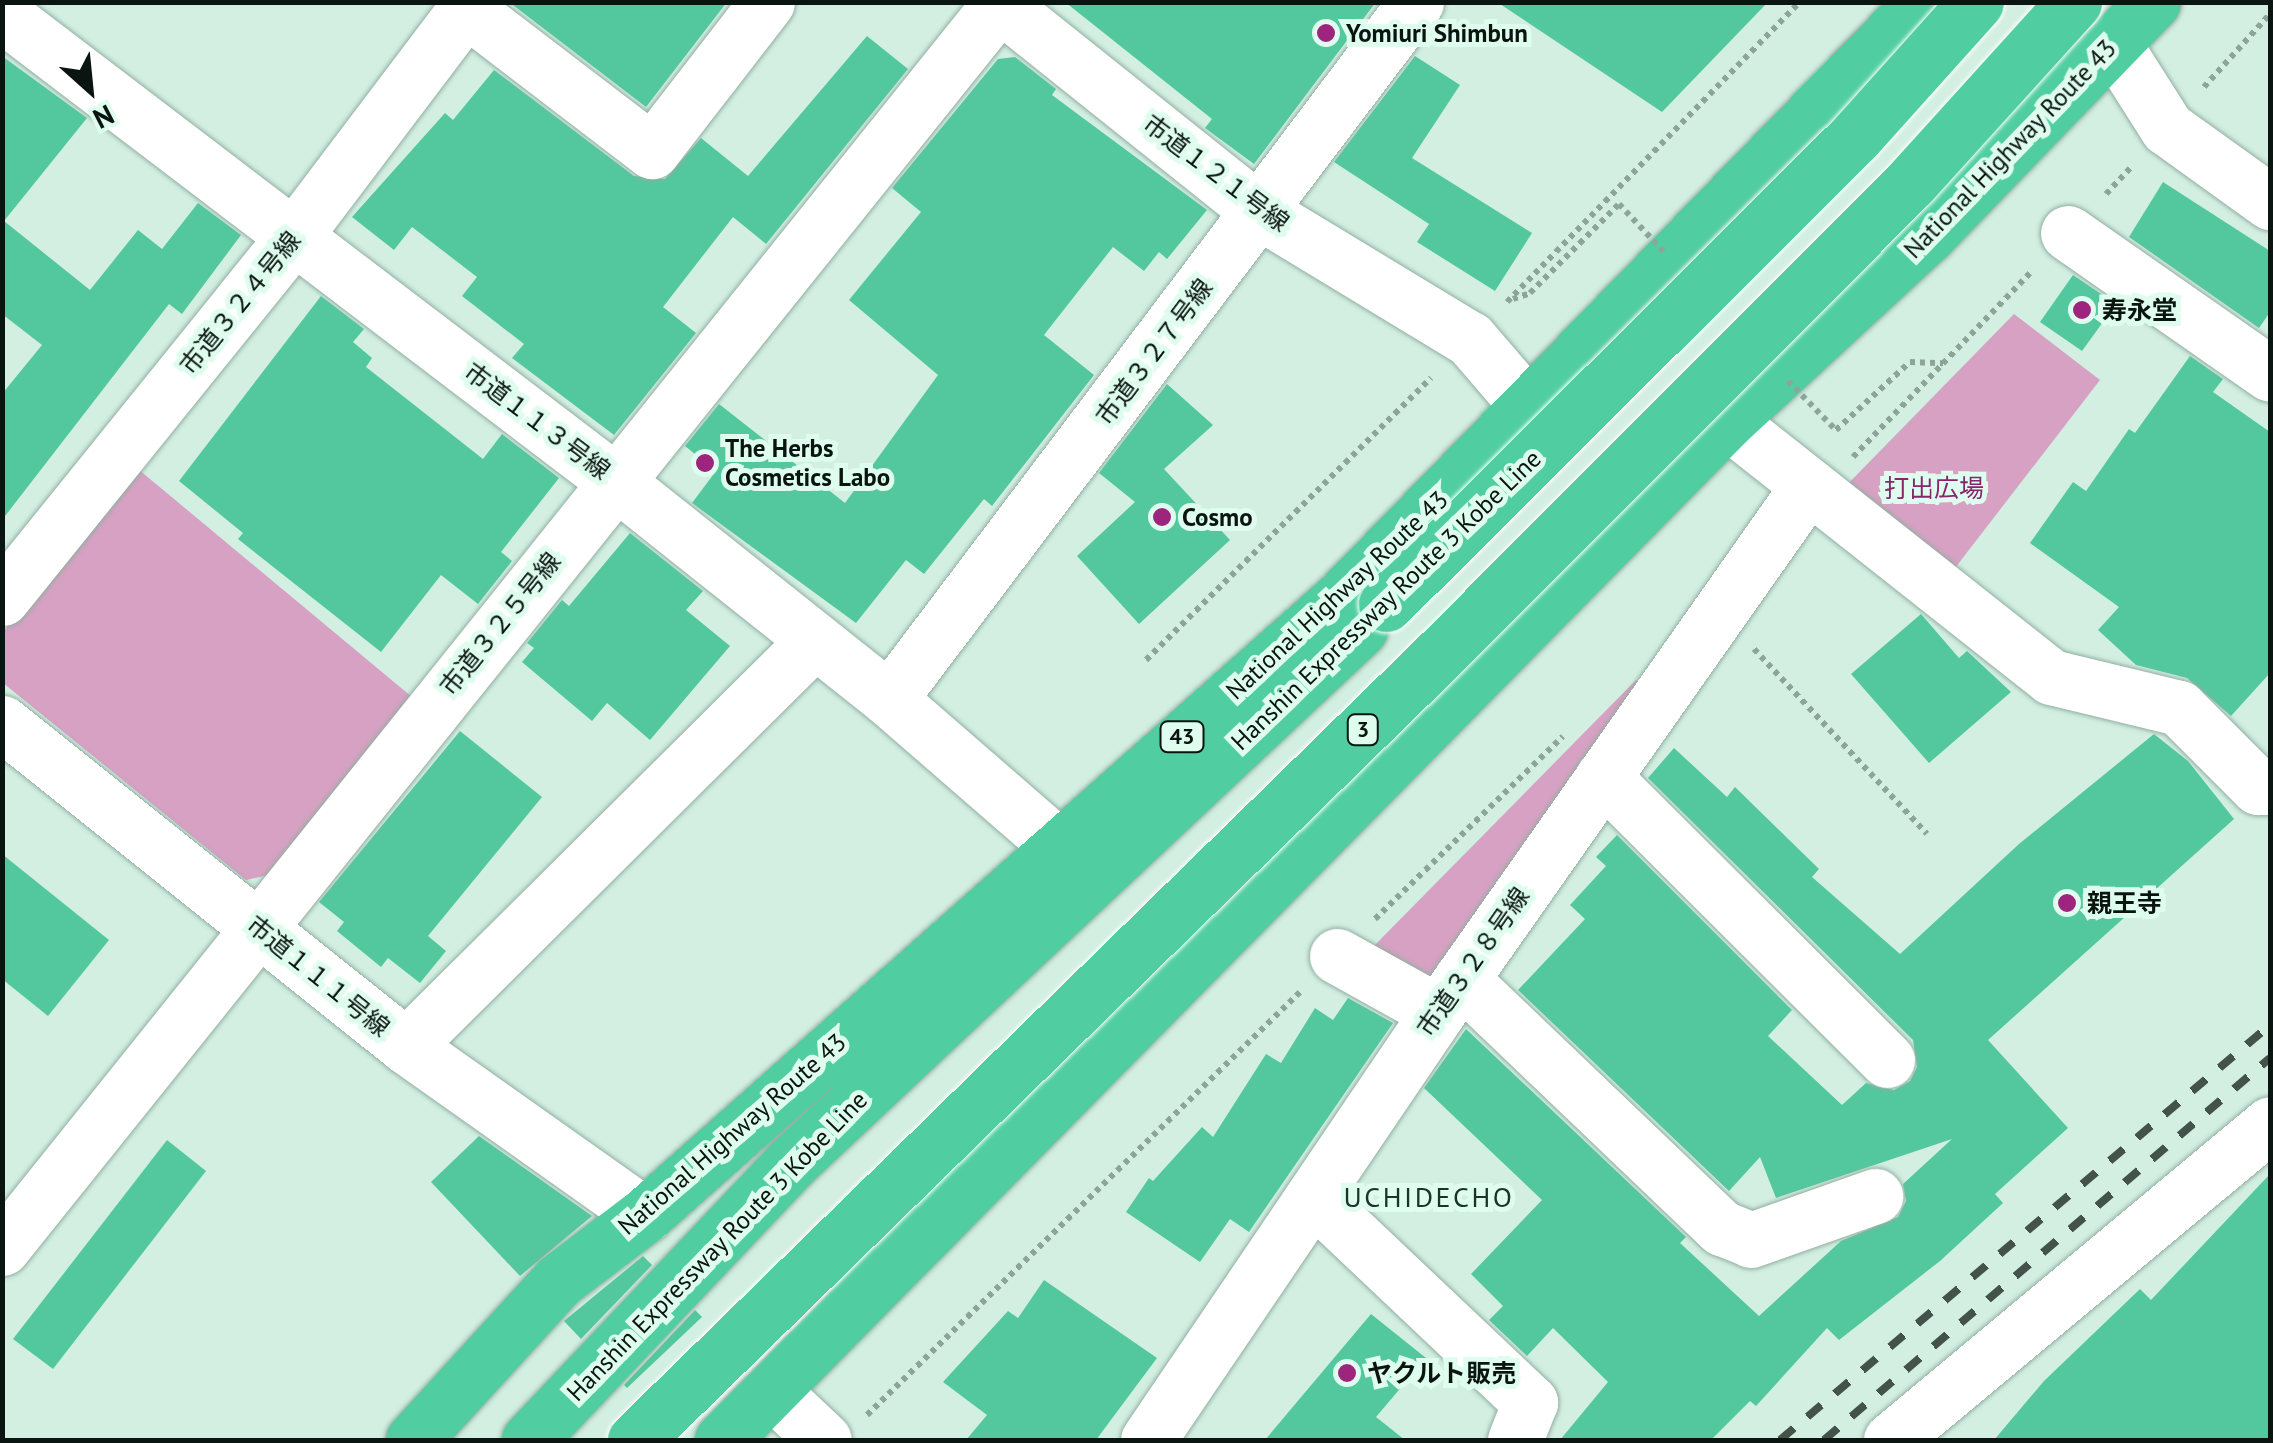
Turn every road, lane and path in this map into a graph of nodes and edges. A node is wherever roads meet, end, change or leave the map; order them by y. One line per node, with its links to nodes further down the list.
1 (767, 2): 8 (street)
2 (1416, 2): 13 (street, 市道３２７号線)
3 (1922, 2): 19 (highway, National Highway Route 43 / 43)
4 (1976, 2): 47 (highway, Hanshin Expressway Route 3 Kobe Line, bridge)
5 (2074, 2): 48 (highway, 3, bridge)
6 (2153, 2): 10 (highway, National Highway Route 43)
7 (999, 3): 13 (street, 市道１２１号線); 22 (street, 市道３２５号線)
8 (469, 6): 15 (street, 市道３２４号線)
9 (2, 14): 15 (street, 市道１１３号線)
10 (2114, 44): 11 (street); 20 (highway, National Highway Route 43)
11 (2270, 202)
12 (1618, 204): 16 (path)
13 (1260, 212): 19 (street, 市道１２１号線); 27 (street, 市道３２７号線)
14 (2068, 233): 18 (street)
15 (294, 236): 22 (street, 市道１１３号線); 24 (street, 市道３２４号線)
16 (1508, 301)
17 (1943, 363): 21 (path)
18 (2270, 374)
19 (1531, 410): 33 (highway, National Highway Route 43 / 43)
20 (1728, 421): 23 (street); 44 (highway, National Highway Route 43)
21 (1836, 430)
22 (615, 480): 26 (street, 市道１１３号線); 34 (street, 市道３２５号線)
23 (1806, 488): 25 (street, 市道３２８号線); 31 (street)
24 (2, 598)
25 (1719, 612): 30 (street, 市道３２８号線); 32 (path)
26 (814, 641): 27 (street, 市道１１３号線); 37 (street)
27 (890, 699): 33 (street, 市道１１３号線)
28 (2, 722): 34 (street, 市道１１１号線)
29 (1574, 724): 35 (path)
30 (1603, 777): 36 (street, 市道３２８号線); 38 (street)
31 (2270, 788)
32 (1928, 834)
33 (1057, 845): 42 (highway, National Highway Route 43 / 43)
34 (257, 927): 37 (street, 市道１１１号線); 43 (street, 市道３２５号線)
35 (1337, 956): 36 (street); 45 (path)
36 (1449, 996): 40 (street); 41 (street, 市道３２８号線)
37 (406, 1046): 42 (street, 市道１１１号線)
38 (1887, 1060)
39 (2270, 1124): 52 (street)
40 (1876, 1196)
41 (1312, 1197): 50 (street, 市道３２８号線); 51 (street)
42 (645, 1215): 46 (highway, National Highway Route 43 / 43)
43 (2, 1248)
44 (772, 1391): 45 (street); 49 (highway, National Highway Route 43)
45 (840, 1434)
46 (414, 1440)
47 (529, 1440)
48 (635, 1440)
49 (722, 1440)
50 (1148, 1440)
51 (1515, 1440)
52 (1892, 1440)

